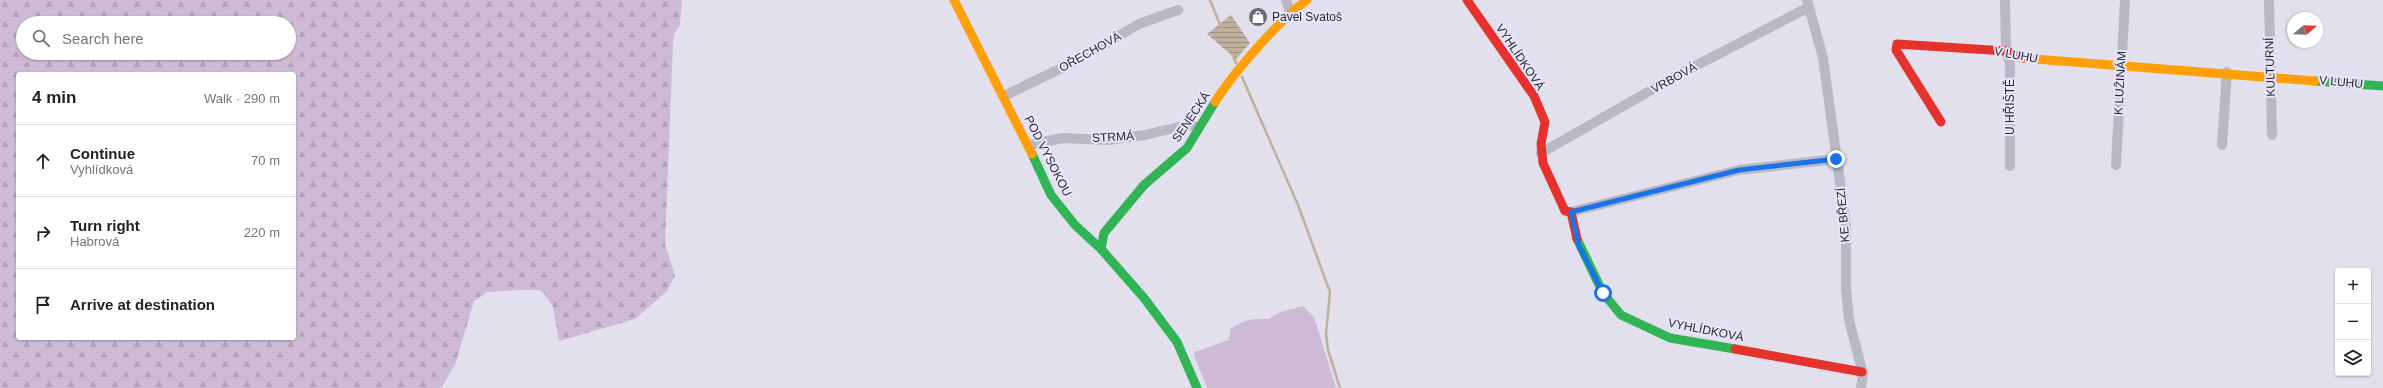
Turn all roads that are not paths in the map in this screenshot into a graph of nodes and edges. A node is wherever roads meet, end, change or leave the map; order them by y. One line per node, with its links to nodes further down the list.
1 (954, 0): 16 (street, POD VYSOKOU)
2 (1286, 0): 10 (street)
3 (1307, 0): 10 (street, SENECKÁ)
4 (1468, 0): 22 (street, VYHLÍDKOVÁ)
5 (2005, 0): 11 (street, U HŘIŠTĚ)
6 (2125, 0): 12 (street, K LUŽINÁM)
7 (2269, 0): 14 (street, KULTURNÍ)
8 (1808, 4): 22 (street, VRBOVÁ); 23 (street, KE BŘEZÍ)
9 (1178, 10): 16 (street, OŘECHOVÁ)
10 (1290, 12): 18 (street, SENECKÁ)
11 (2006, 51): 12 (street, V LUHU); 17 (street, V LUHU); 25 (street, U HŘIŠTĚ)
12 (2121, 64): 13 (street, V LUHU); 24 (street, K LUŽINÁM)
13 (2226, 72): 14 (street, V LUHU); 21 (street)
14 (2270, 75): 15 (street, V LUHU); 19 (street, KULTURNÍ)
15 (2383, 86)
16 (1004, 96): 20 (street, POD VYSOKOU)
17 (1941, 122)
18 (1199, 127): 20 (street, STRMÁ); 27 (street, SENECKÁ)
19 (2272, 135)
20 (1028, 145): 27 (street, POD VYSOKOU)
21 (2222, 145)
22 (1541, 153): 26 (street, VYHLÍDKOVÁ)
23 (1836, 159): 26 (street); 28 (street, KE BŘEZÍ)
24 (2116, 165)
25 (2010, 166)
26 (1571, 212): 28 (street, VYHLÍDKOVÁ)
27 (1101, 249): 30 (street, POD VYSOKOU)
28 (1862, 372): 29 (street, KE BŘEZÍ)
29 (1862, 386)
30 (1197, 388)

